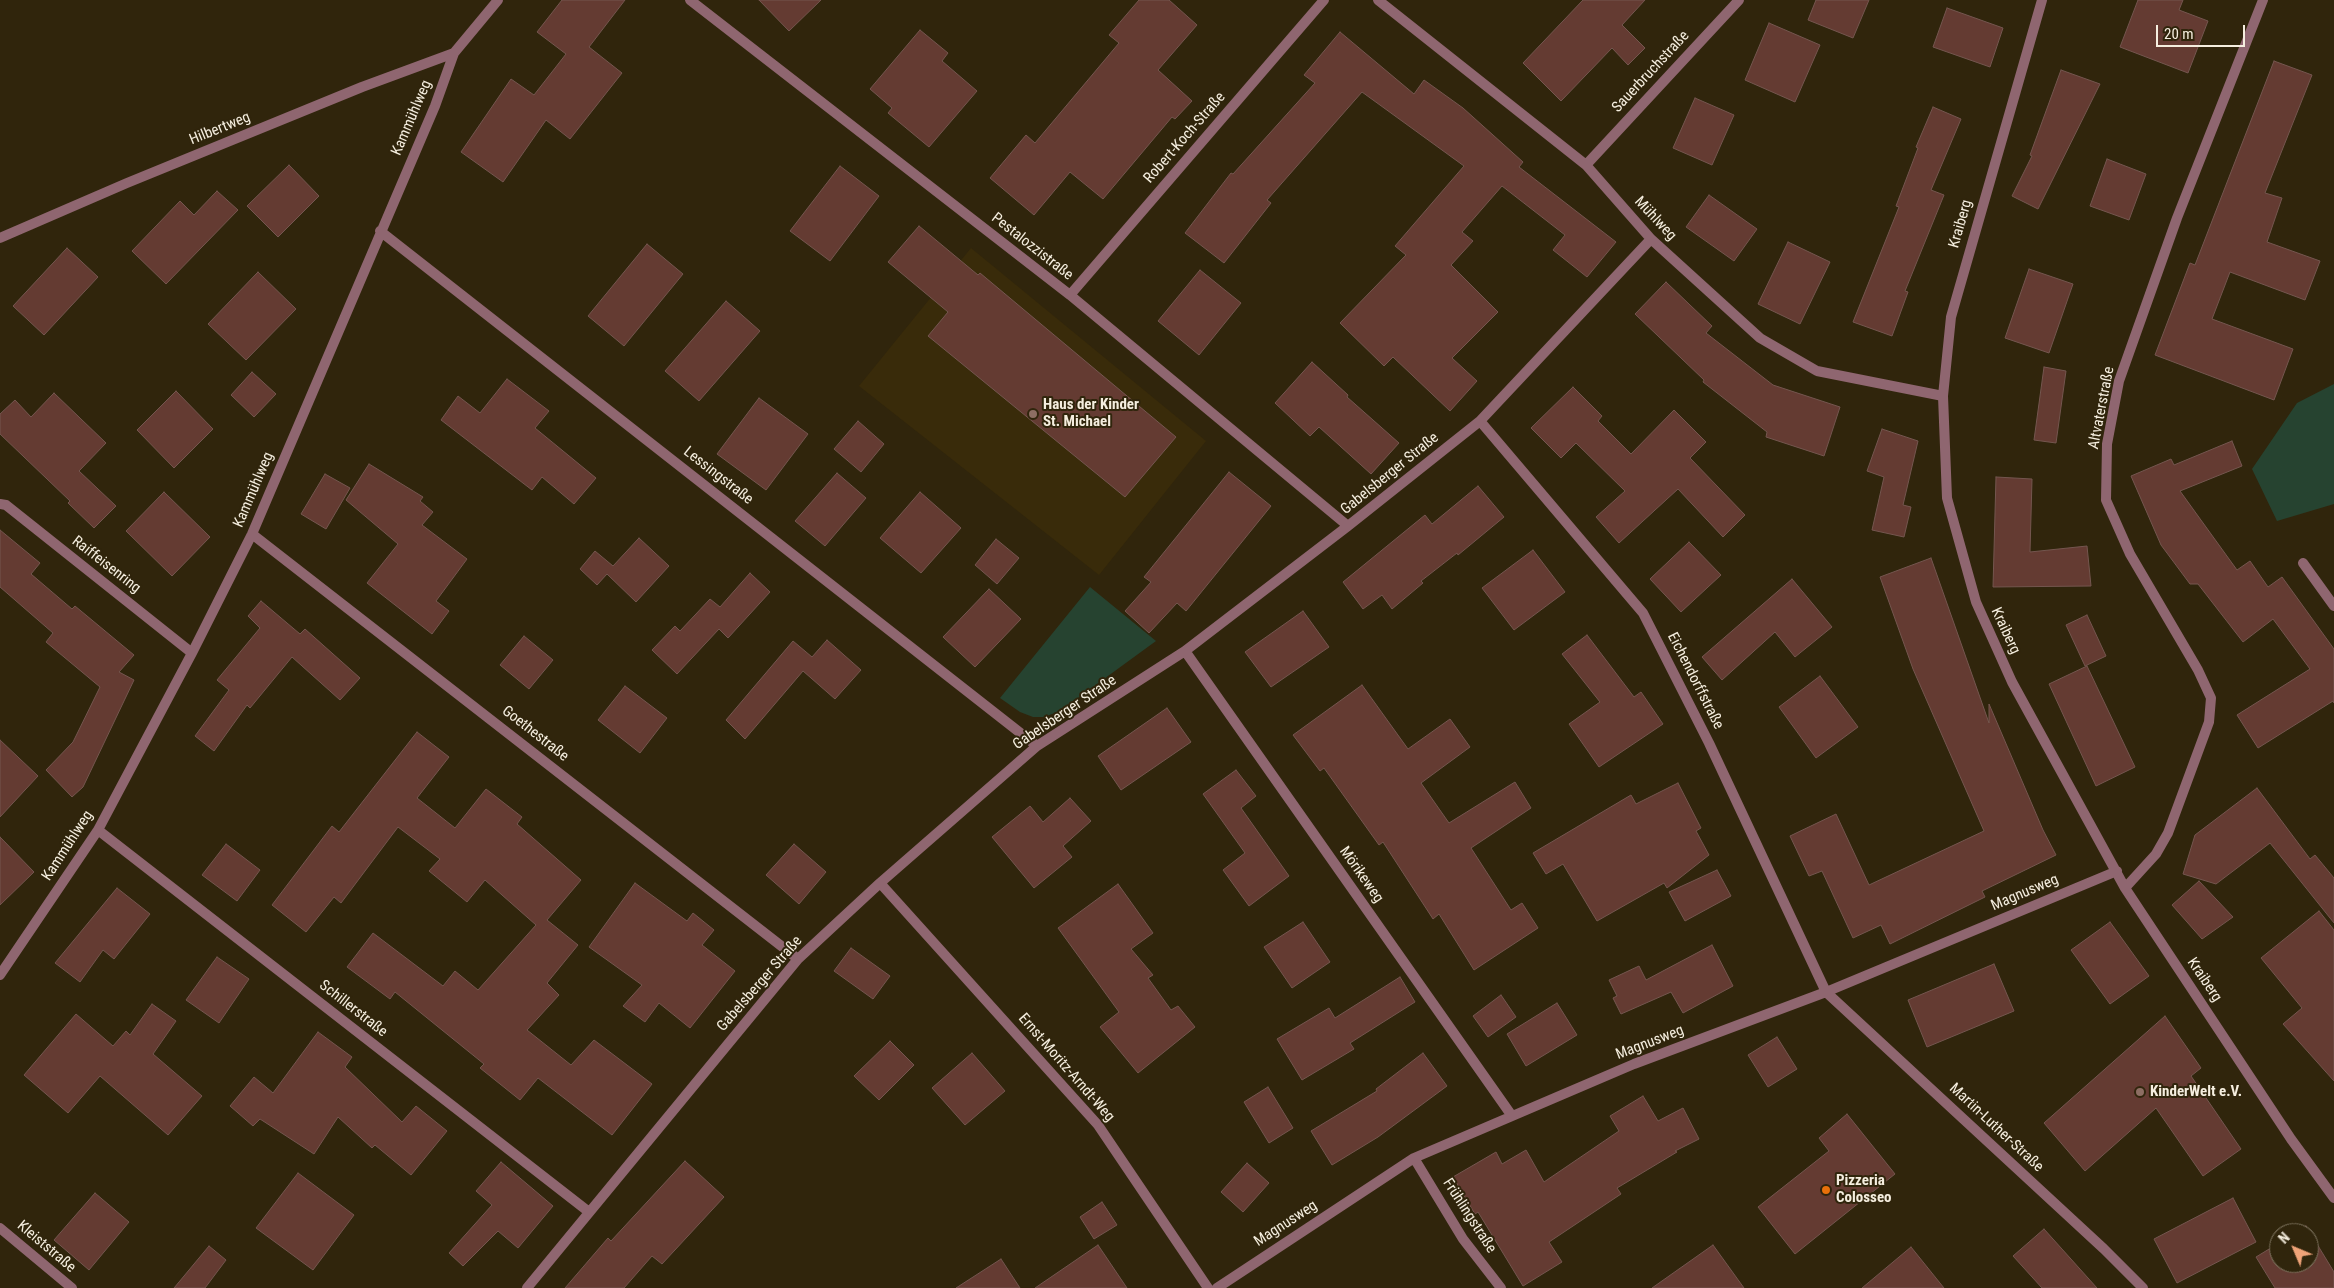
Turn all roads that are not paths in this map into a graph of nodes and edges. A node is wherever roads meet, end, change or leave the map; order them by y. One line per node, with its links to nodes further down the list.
1 (498, 0): 8 (street, Kammühlweg)
2 (690, 0): 13 (street, Pestalozzistraße)
3 (1324, 0): 13 (street, Robert-Koch-Straße)
4 (1378, 0): 9 (street, Mühlweg)
5 (1739, 0): 9 (street, Sauerbruchstraße)
6 (2042, 0): 14 (street, Kraiberg)
7 (2263, 0): 27 (street, Altvaterstraße)
8 (454, 53): 10 (street, Kammühlweg); 11 (street, Hilbertweg)
9 (1586, 165): 12 (street, Mühlweg)
10 (380, 231): 18 (street, Kammühlweg); 23 (street, Lessingstraße)
11 (0, 238)
12 (1651, 239): 14 (street, Mühlweg); 15 (street, Gabelsberger Straße)
13 (1070, 295): 17 (street, Pestalozzistraße)
14 (1943, 396): 25 (street, Kraiberg)
15 (1480, 421): 17 (street, Gabelsberger Straße); 30 (street, Eichendorffstraße)
16 (0, 504): 22 (street, Raiffeisenring)
17 (1348, 526): 21 (street, Gabelsberger Straße)
18 (252, 534): 22 (street, Kammühlweg); 28 (street, Goethestraße)
19 (2302, 563): 20 (street)
20 (2334, 606)
21 (1185, 651): 23 (street, Gabelsberger Straße); 31 (street, Mörikeweg)
22 (192, 653): 24 (street, Kammühlweg)
23 (1037, 746): 26 (street, Gabelsberger Straße)
24 (98, 830): 29 (street, Kammühlweg); 34 (street, Schillerstraße)
25 (2117, 870): 27 (street, Kraiberg); 30 (street, Magnusweg)
26 (880, 882): 28 (street, Gabelsberger Straße); 38 (street, Ernst-Moritz-Arndt-Weg)
27 (2125, 888): 33 (street, Kraiberg)
28 (798, 959): 34 (street, Gabelsberger Straße)
29 (0, 975)
30 (1826, 992): 31 (street, Magnusweg); 41 (street, Martin-Luther-Straße)
31 (1512, 1116): 32 (street, Magnusweg)
32 (1414, 1158): 39 (street, Magnusweg); 40 (street, Frühlingstraße)
33 (2334, 1198)
34 (589, 1212): 37 (street, Gabelsberger Straße)
35 (0, 1228): 36 (street, Kleiststraße)
36 (72, 1288)
37 (527, 1288)
38 (1208, 1288)
39 (1217, 1288)
40 (1501, 1288)
41 (2144, 1288)

